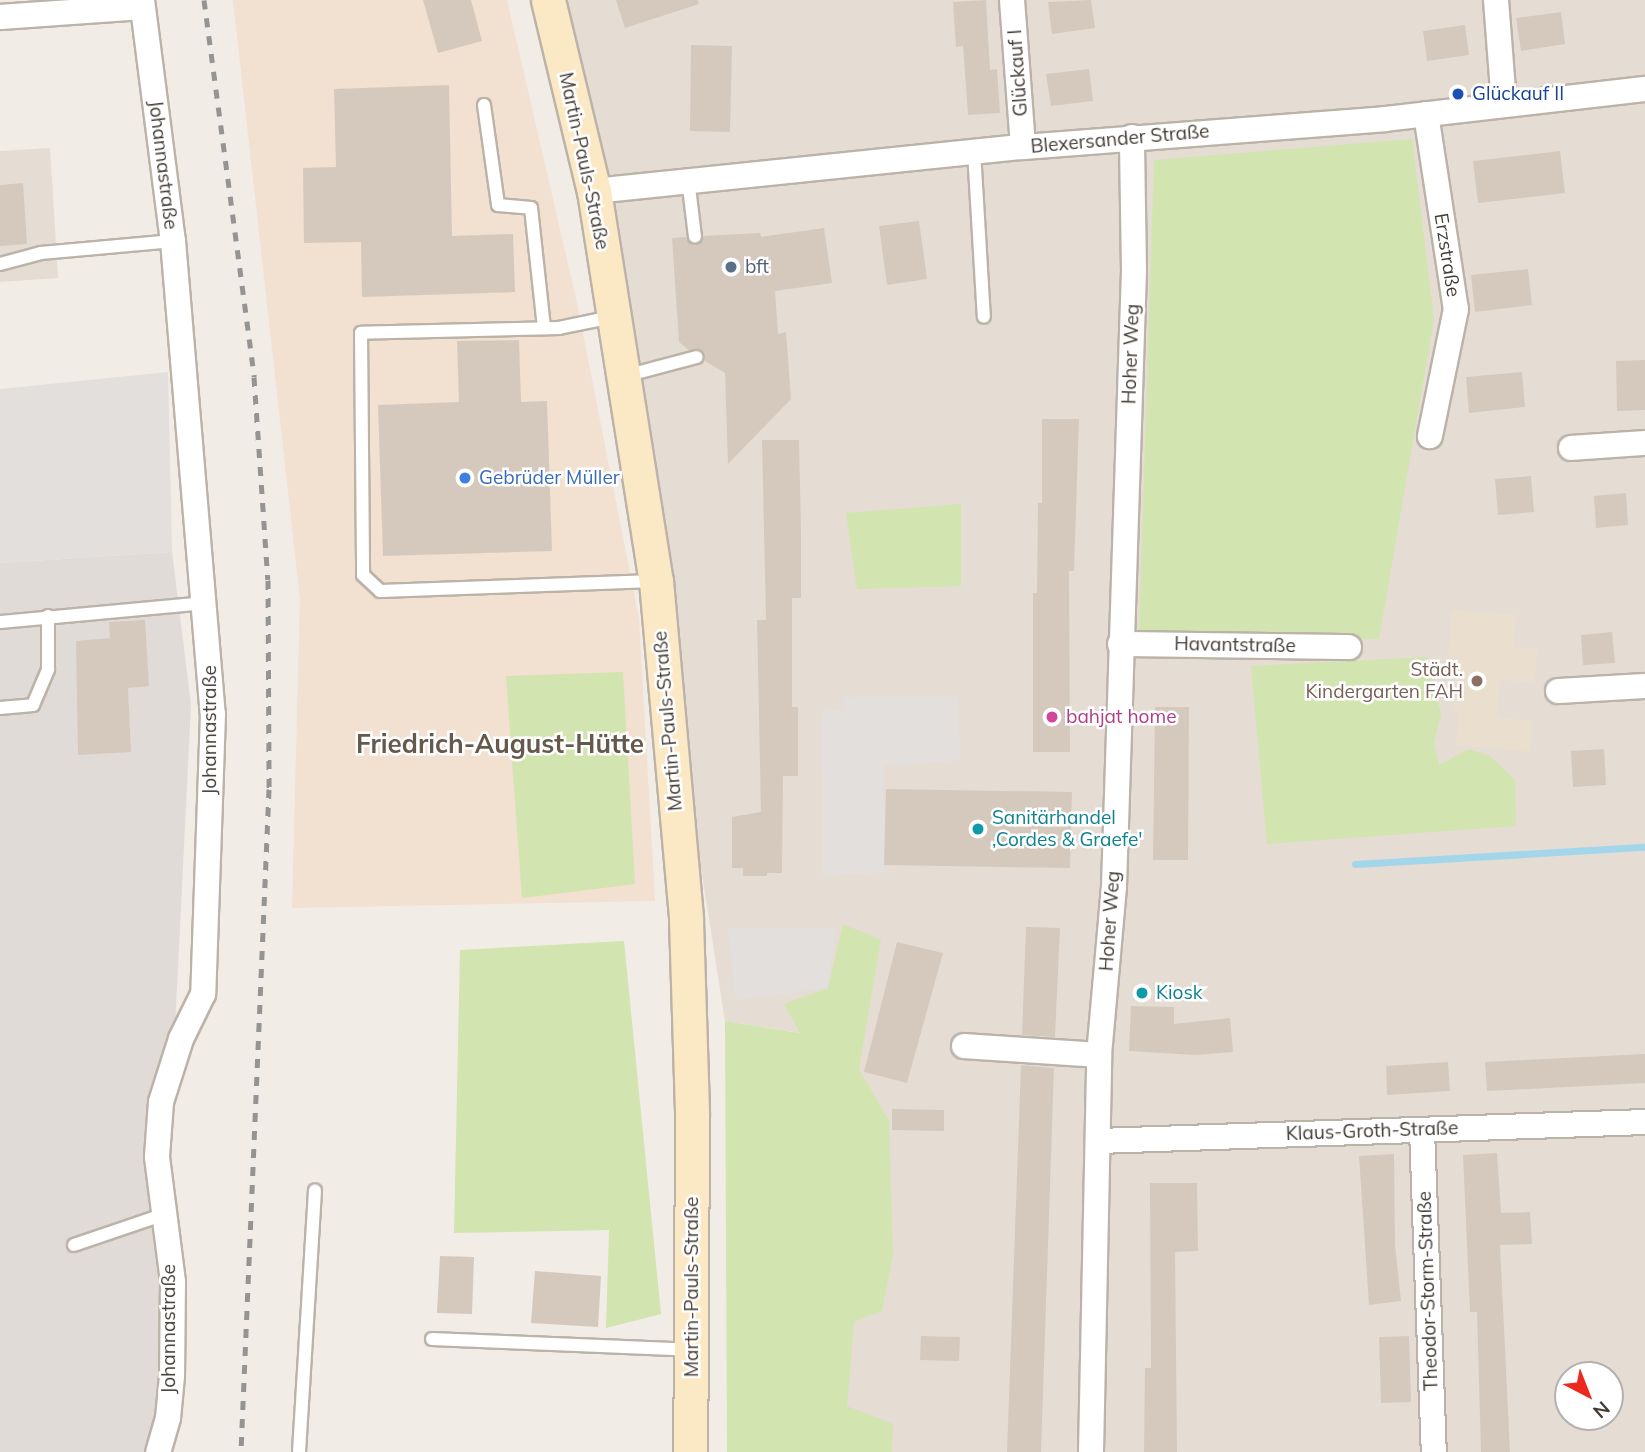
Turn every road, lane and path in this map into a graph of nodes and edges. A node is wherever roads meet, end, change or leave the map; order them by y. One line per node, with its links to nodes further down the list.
1 (548, 0): 14 (street, Martin-Pauls-Straße)
2 (1012, 0): 11 (street, Glückauf I)
3 (1496, 0): 7 (street)
4 (142, 3): 5 (street); 16 (street, Johannastraße)
5 (0, 18)
6 (1645, 89): 7 (street, Blexersander Straße)
7 (1504, 104): 9 (street, Blexersander Straße)
8 (484, 105): 20 (lane)
9 (1426, 114): 10 (street, Blexersander Straße); 23 (street, Erzstraße)
10 (1132, 137): 11 (street, Blexersander Straße); 30 (street, Hoher Weg)
11 (1023, 146): 12 (street, Blexersander Straße)
12 (974, 151): 13 (street, Blexersander Straße); 19 (lane)
13 (688, 178): 14 (street, Blexersander Straße); 15 (lane)
14 (594, 191): 18 (street, Martin-Pauls-Straße)
15 (695, 237)
16 (173, 241): 17 (lane); 27 (street, Johannastraße)
17 (0, 264)
18 (615, 316): 20 (lane); 22 (street, Martin-Pauls-Straße)
19 (984, 317)
20 (544, 328): 26 (lane)
21 (697, 357): 22 (lane)
22 (625, 376): 26 (street, Martin-Pauls-Straße)
23 (1430, 436)
24 (1645, 443): 25 (street)
25 (1571, 447)
26 (656, 581): 44 (street, Martin-Pauls-Straße)
27 (205, 603): 28 (lane); 41 (street, Johannastraße)
28 (48, 616): 29 (lane); 34 (lane)
29 (0, 622)
30 (1120, 644): 31 (street, Havantstraße); 36 (street, Hoher Weg)
31 (1349, 646)
32 (1645, 687): 33 (street)
33 (1558, 691)
34 (0, 708)
35 (964, 1046): 36 (street)
36 (1099, 1055): 39 (street, Hoher Weg)
37 (1645, 1122): 38 (street, Klaus-Groth-Straße)
38 (1422, 1130): 39 (street, Klaus-Groth-Straße); 49 (street, Theodor-Storm-Straße)
39 (1099, 1141): 48 (street, Hoher Weg)
40 (315, 1190): 46 (lane)
41 (162, 1215): 42 (lane); 45 (street, Johannastraße)
42 (74, 1245)
43 (432, 1339): 44 (lane)
44 (693, 1350): 47 (street, Martin-Pauls-Straße)
45 (158, 1452)
46 (299, 1452)
47 (690, 1452)
48 (1091, 1452)
49 (1434, 1452)

